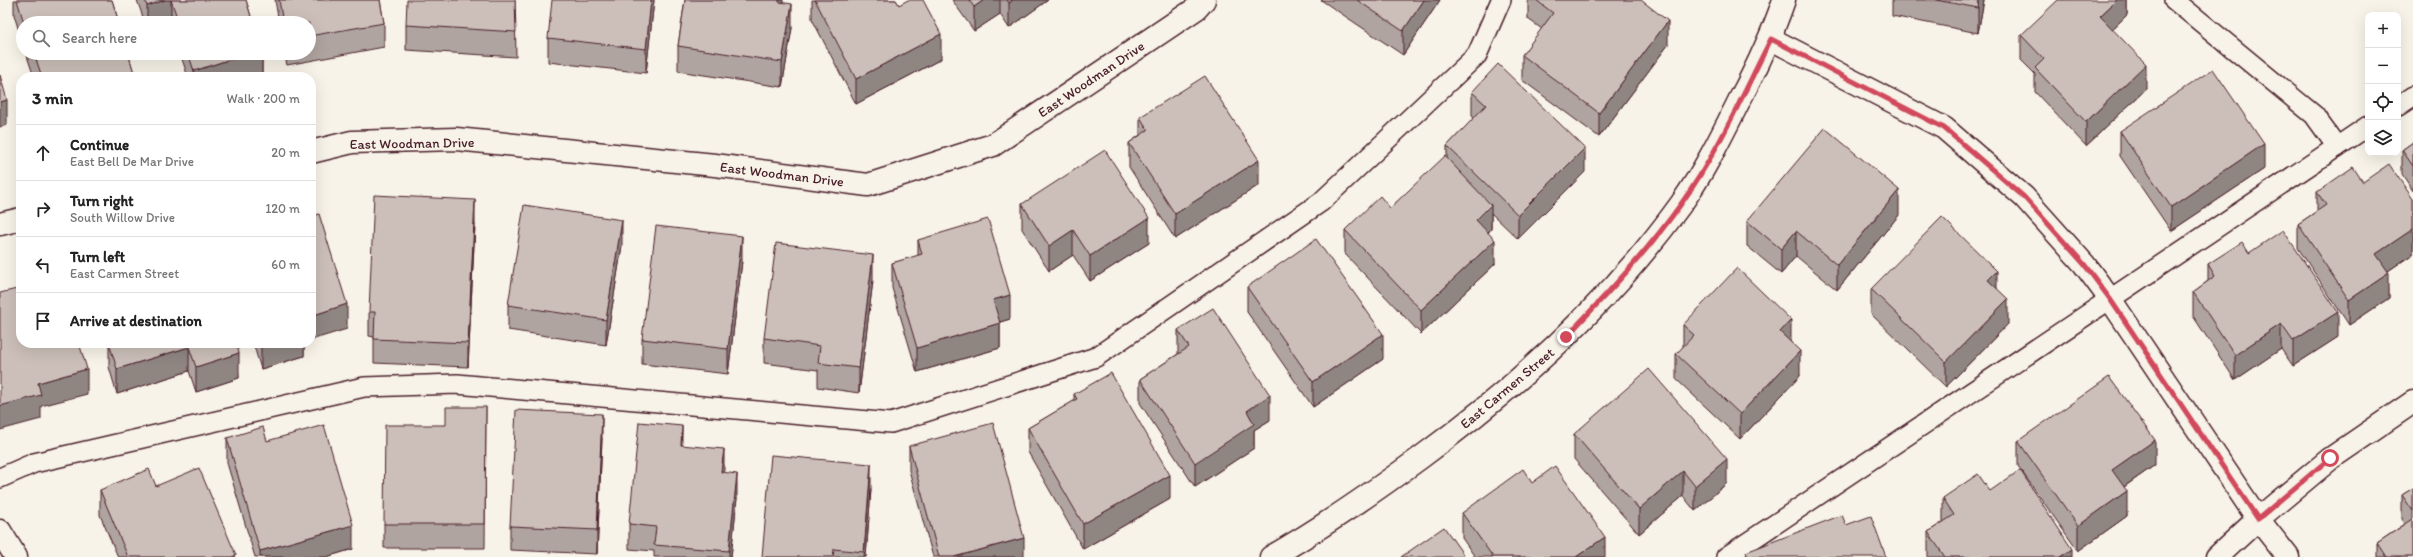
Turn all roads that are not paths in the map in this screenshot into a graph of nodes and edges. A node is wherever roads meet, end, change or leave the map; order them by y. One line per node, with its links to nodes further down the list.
1 (1204, 0): 10 (street, East Woodman Drive)
2 (1500, 0): 15 (lane)
3 (1784, 0): 5 (street, East Carmen Street)
4 (2174, 0): 9 (lane)
5 (1771, 39): 13 (street); 19 (street, East Carmen Street)
6 (2413, 96): 7 (lane)
7 (2401, 104)
8 (2365, 128): 9 (lane)
9 (2337, 147): 13 (lane)
10 (316, 151)
11 (16, 220): 12 (street)
12 (0, 224)
13 (2110, 299): 16 (street); 20 (lane)
14 (2413, 402): 16 (street)
15 (0, 478)
16 (2258, 519): 21 (street); 22 (street)
17 (0, 531): 18 (street)
18 (16, 557)
19 (1271, 557)
20 (1726, 557)
21 (2217, 557)
22 (2288, 557)

